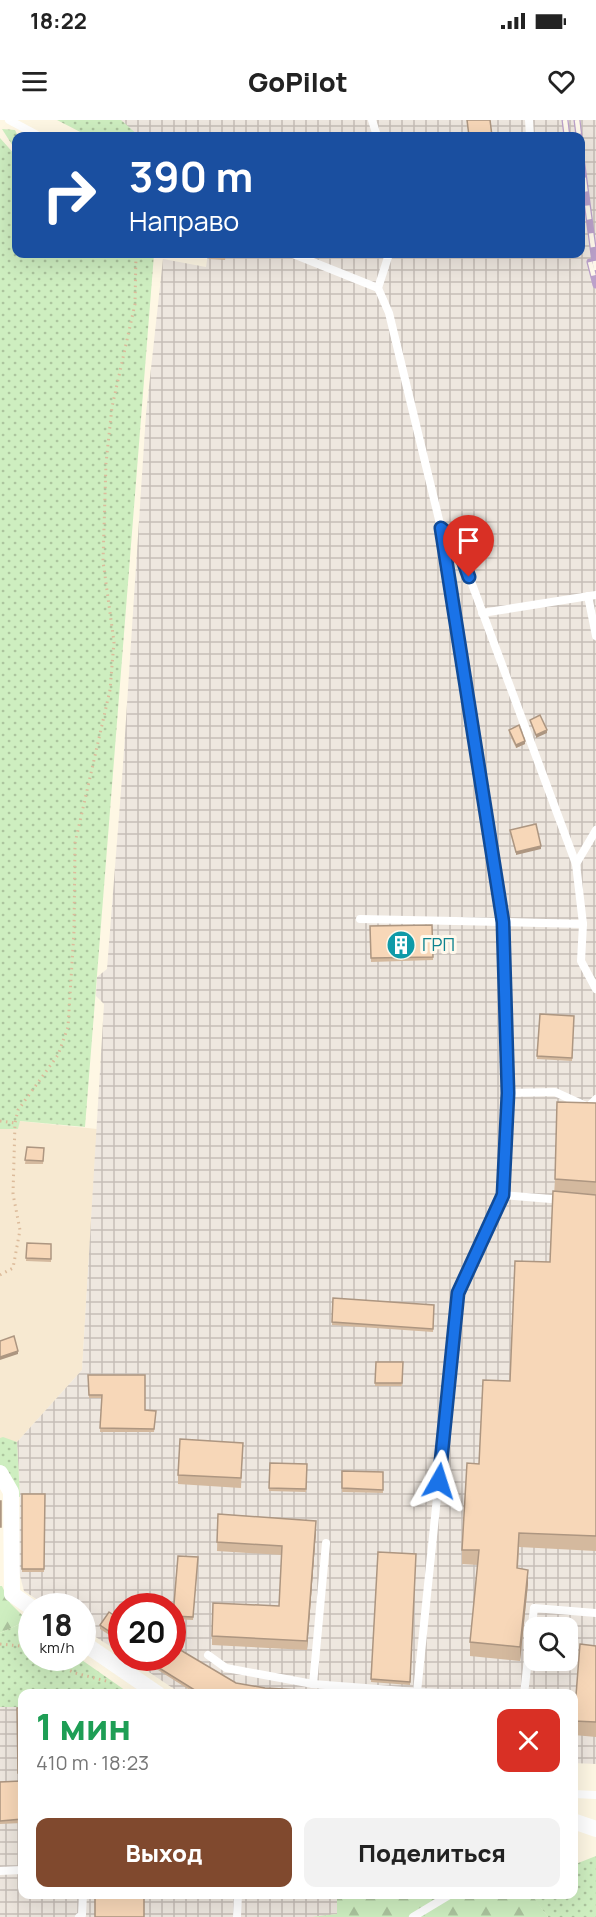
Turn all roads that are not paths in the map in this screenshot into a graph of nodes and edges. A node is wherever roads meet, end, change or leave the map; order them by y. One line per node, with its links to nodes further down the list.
1 (9, 120): 2 (lane)
2 (32, 132)
3 (303, 258): 5 (lane)
4 (388, 258): 5 (lane)
5 (378, 288): 6 (lane)
6 (441, 528): 8 (lane); 13 (lane)
7 (592, 596): 8 (lane); 9 (lane)
8 (482, 613): 11 (lane)
9 (596, 636)
10 (596, 830): 11 (lane)
11 (576, 864): 14 (lane)
12 (360, 919): 13 (lane)
13 (503, 922): 14 (lane); 16 (lane)
14 (583, 924): 15 (lane)
15 (596, 989)
16 (508, 1093): 17 (lane); 18 (lane)
17 (596, 1099)
18 (503, 1195): 19 (lane); 29 (lane)
19 (573, 1201)
20 (0, 1473): 22 (street)
21 (326, 1543): 26 (lane)
22 (18, 1598)
23 (596, 1613): 30 (lane)
24 (96, 1652): 27 (street)
25 (208, 1655): 26 (lane)
26 (313, 1684): 28 (lane)
27 (151, 1689)
28 (378, 1689)
29 (417, 1689)
30 (525, 1689)
31 (578, 1794): 32 (lane)
32 (596, 1795)
33 (578, 1823): 34 (street)
34 (596, 1829)
35 (18, 1870): 36 (lane)
36 (0, 1871)
37 (83, 1899): 40 (lane)
38 (238, 1899): 41 (lane)
39 (443, 1899): 42 (lane)
40 (79, 1917)
41 (237, 1917)
42 (413, 1917)

